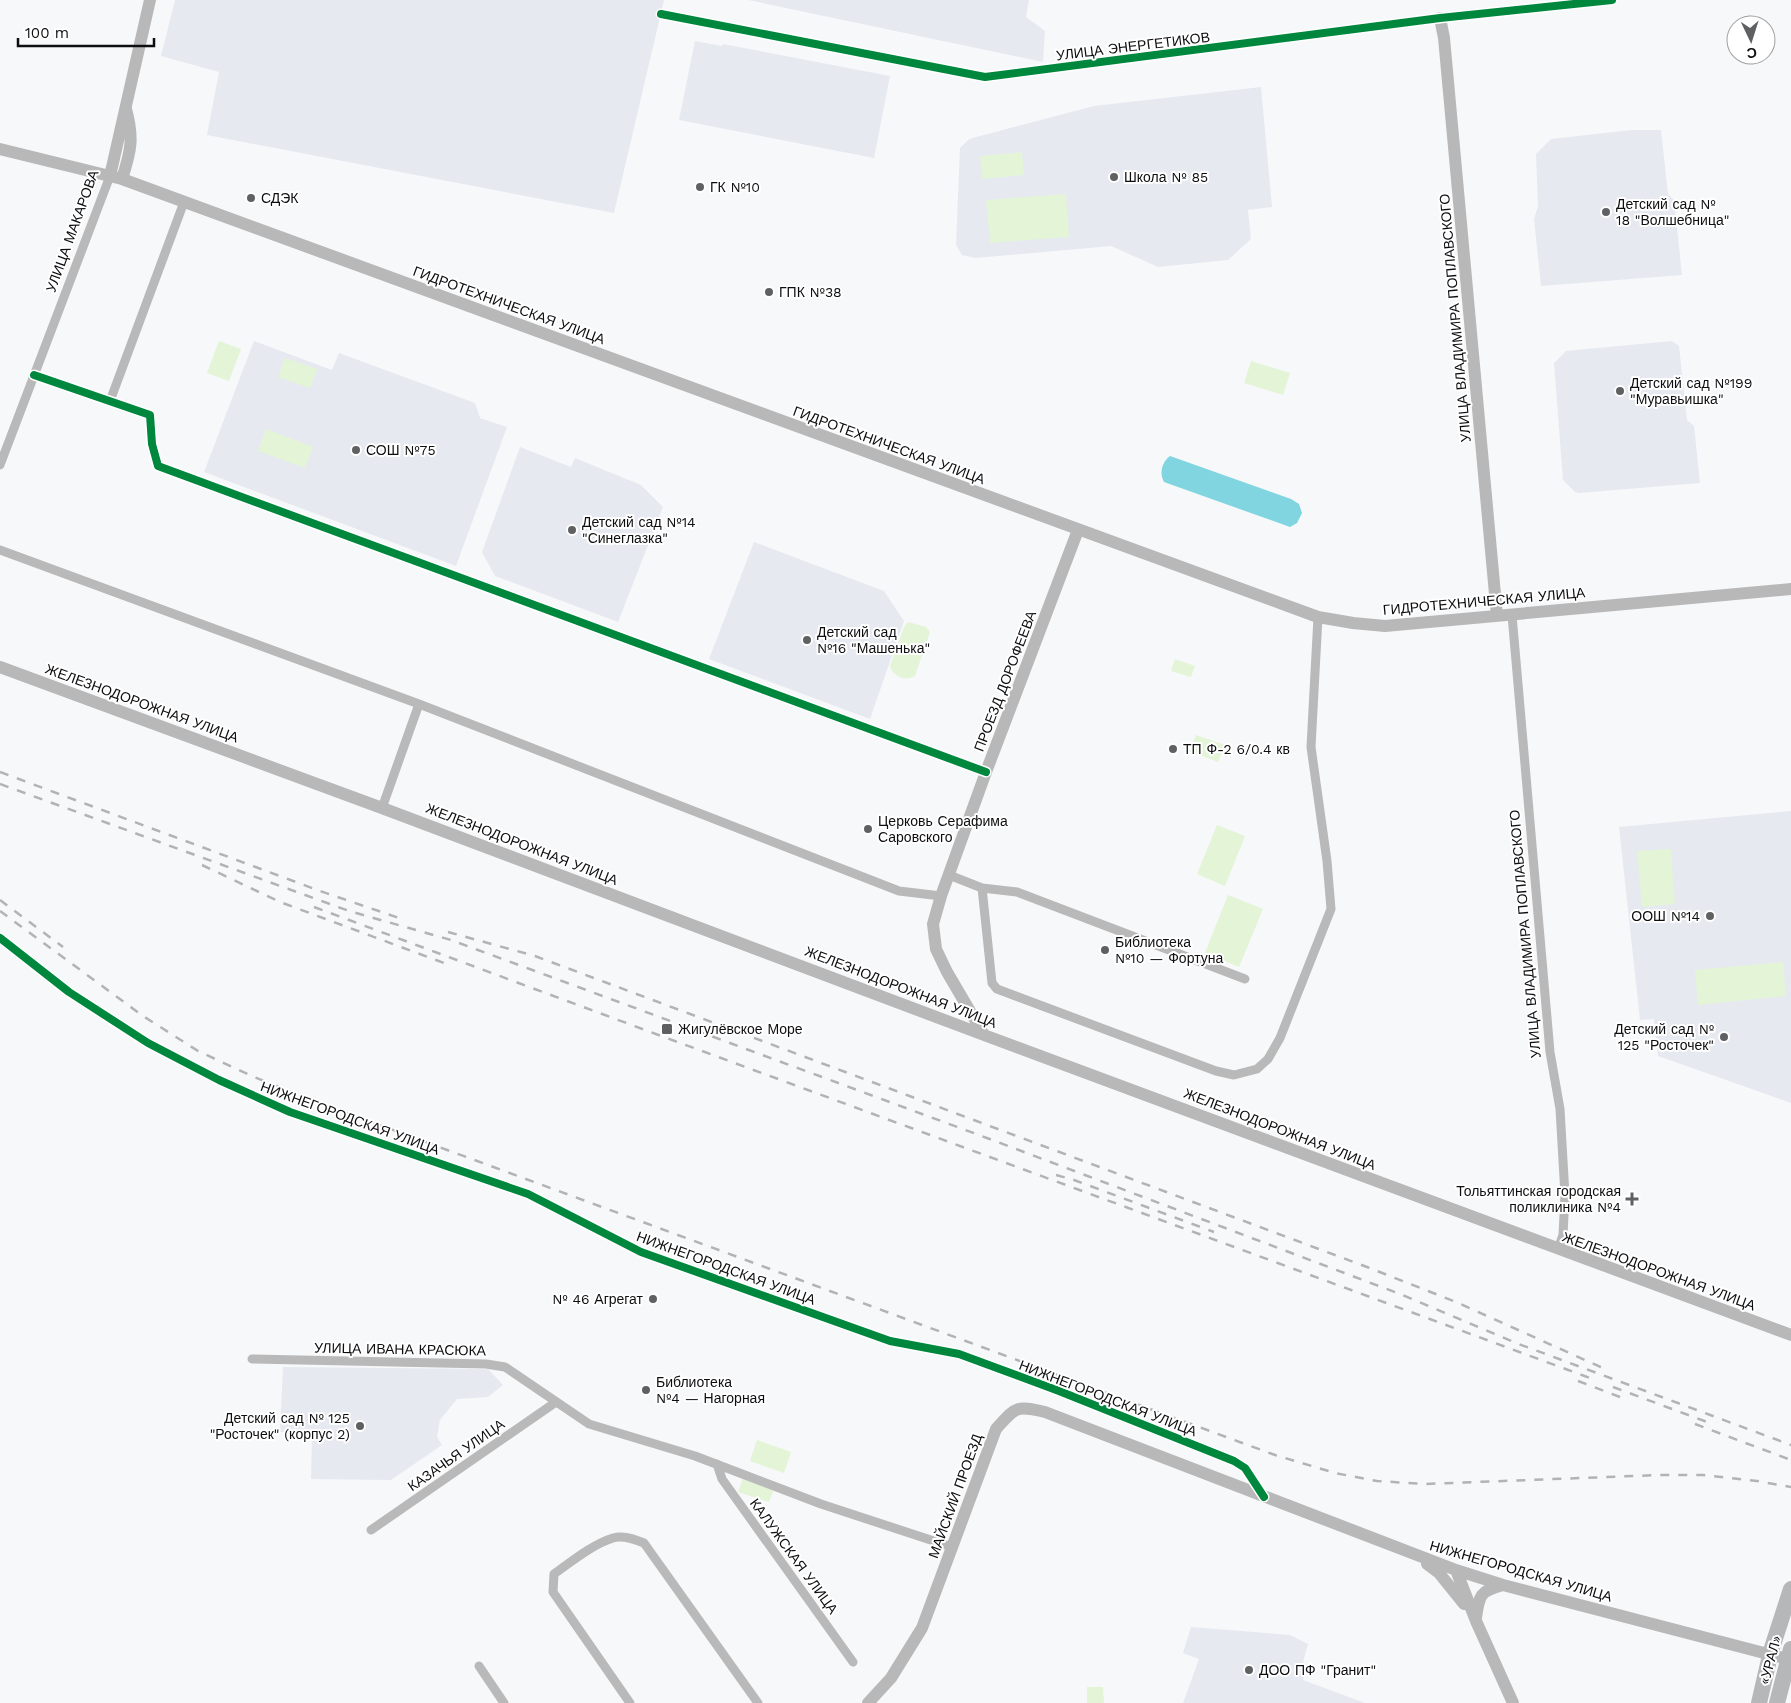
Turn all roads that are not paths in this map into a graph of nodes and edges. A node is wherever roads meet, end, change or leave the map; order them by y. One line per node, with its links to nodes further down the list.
1 (150, 0): 6 (main road)
2 (1612, 0): 4 (street, УЛИЦА ЭНЕРГЕТИКОВ)
3 (661, 14): 4 (street, УЛИЦА ЭНЕРГЕТИКОВ)
4 (1440, 18): 15 (main road, УЛИЦА ВЛАДИМИРА ПОПЛАВСКОГО)
5 (0, 149): 6 (main road, ГИДРОТЕХНИЧЕСКАЯ УЛИЦА)
6 (116, 178): 7 (main road, ГИДРОТЕХНИЧЕСКАЯ УЛИЦА); 8 (street, УЛИЦА МАКАРОВА)
7 (184, 202): 9 (street); 11 (main road, ГИДРОТЕХНИЧЕСКАЯ УЛИЦА)
8 (34, 375): 9 (street); 10 (street, УЛИЦА МАКАРОВА)
9 (110, 401): 19 (street)
10 (0, 465)
11 (1078, 530): 16 (main road, ГИДРОТЕХНИЧЕСКАЯ УЛИЦА); 19 (main road, ПРОЕЗД ДОРОФЕЕВА)
12 (0, 550): 18 (street)
13 (1791, 589): 14 (main road, ГИДРОТЕХНИЧЕСКАЯ УЛИЦА)
14 (1512, 615): 15 (main road, ГИДРОТЕХНИЧЕСКАЯ УЛИЦА); 27 (street, УЛИЦА ВЛАДИМИРА ПОПЛАВСКОГО)
15 (1497, 616): 16 (main road, ГИДРОТЕХНИЧЕСКАЯ УЛИЦА)
16 (1318, 617): 22 (street)
17 (0, 667): 20 (main road, ЖЕЛЕЗНОДОРОЖНАЯ УЛИЦА)
18 (419, 704): 20 (street); 23 (street)
19 (986, 772): 21 (main road, ПРОЕЗД ДОРОФЕЕВА)
20 (382, 808): 26 (main road, ЖЕЛЕЗНОДОРОЖНАЯ УЛИЦА)
21 (949, 875): 22 (street); 23 (main road, ПРОЕЗД ДОРОФЕЕВА)
22 (982, 888): 25 (street)
23 (941, 896): 26 (main road, ПРОЕЗД ДОРОФЕЕВА)
24 (0, 938): 32 (street, НИЖНЕГОРОДСКАЯ УЛИЦА)
25 (1245, 979)
26 (984, 1035): 27 (main road, ЖЕЛЕЗНОДОРОЖНАЯ УЛИЦА)
27 (1558, 1249): 28 (main road, ЖЕЛЕЗНОДОРОЖНАЯ УЛИЦА)
28 (1791, 1336)
29 (252, 1359): 30 (street, УЛИЦА ИВАНА КРАСЮКА)
30 (556, 1402): 31 (street, УЛИЦА ИВАНА КРАСЮКА); 33 (street, КАЗАЧЬЯ УЛИЦА)
31 (716, 1464): 34 (street, УЛИЦА ИВАНА КРАСЮКА); 43 (street, КАЛУЖСКАЯ УЛИЦА)
32 (1264, 1497): 34 (main road, МАЙСКИЙ ПРОЕЗД); 35 (main road, НИЖНЕГОРОДСКАЯ УЛИЦА)
33 (371, 1530)
34 (952, 1547): 49 (main road, МАЙСКИЙ ПРОЕЗД)
35 (1418, 1557): 36 (main road, НИЖНЕГОРОДСКАЯ УЛИЦА); 39 (main road)
36 (1456, 1570): 37 (main road, НИЖНЕГОРОДСКАЯ УЛИЦА); 39 (main road)
37 (1503, 1584): 39 (main road); 40 (main road, НИЖНЕГОРОДСКАЯ УЛИЦА)
38 (1791, 1589): 51 (highway, «УРАЛ», bridge)
39 (1476, 1621): 50 (main road)
40 (1736, 1646): 42 (main road, НИЖНЕГОРОДСКАЯ УЛИЦА); 45 (main road)
41 (1791, 1649): 52 (highway, «УРАЛ», bridge)
42 (1791, 1660)
43 (853, 1662)
44 (479, 1666): 46 (street)
45 (1791, 1673)
46 (504, 1703)
47 (630, 1703): 48 (street)
48 (758, 1703)
49 (868, 1703)
50 (1513, 1703)
51 (1759, 1703)
52 (1777, 1703)

